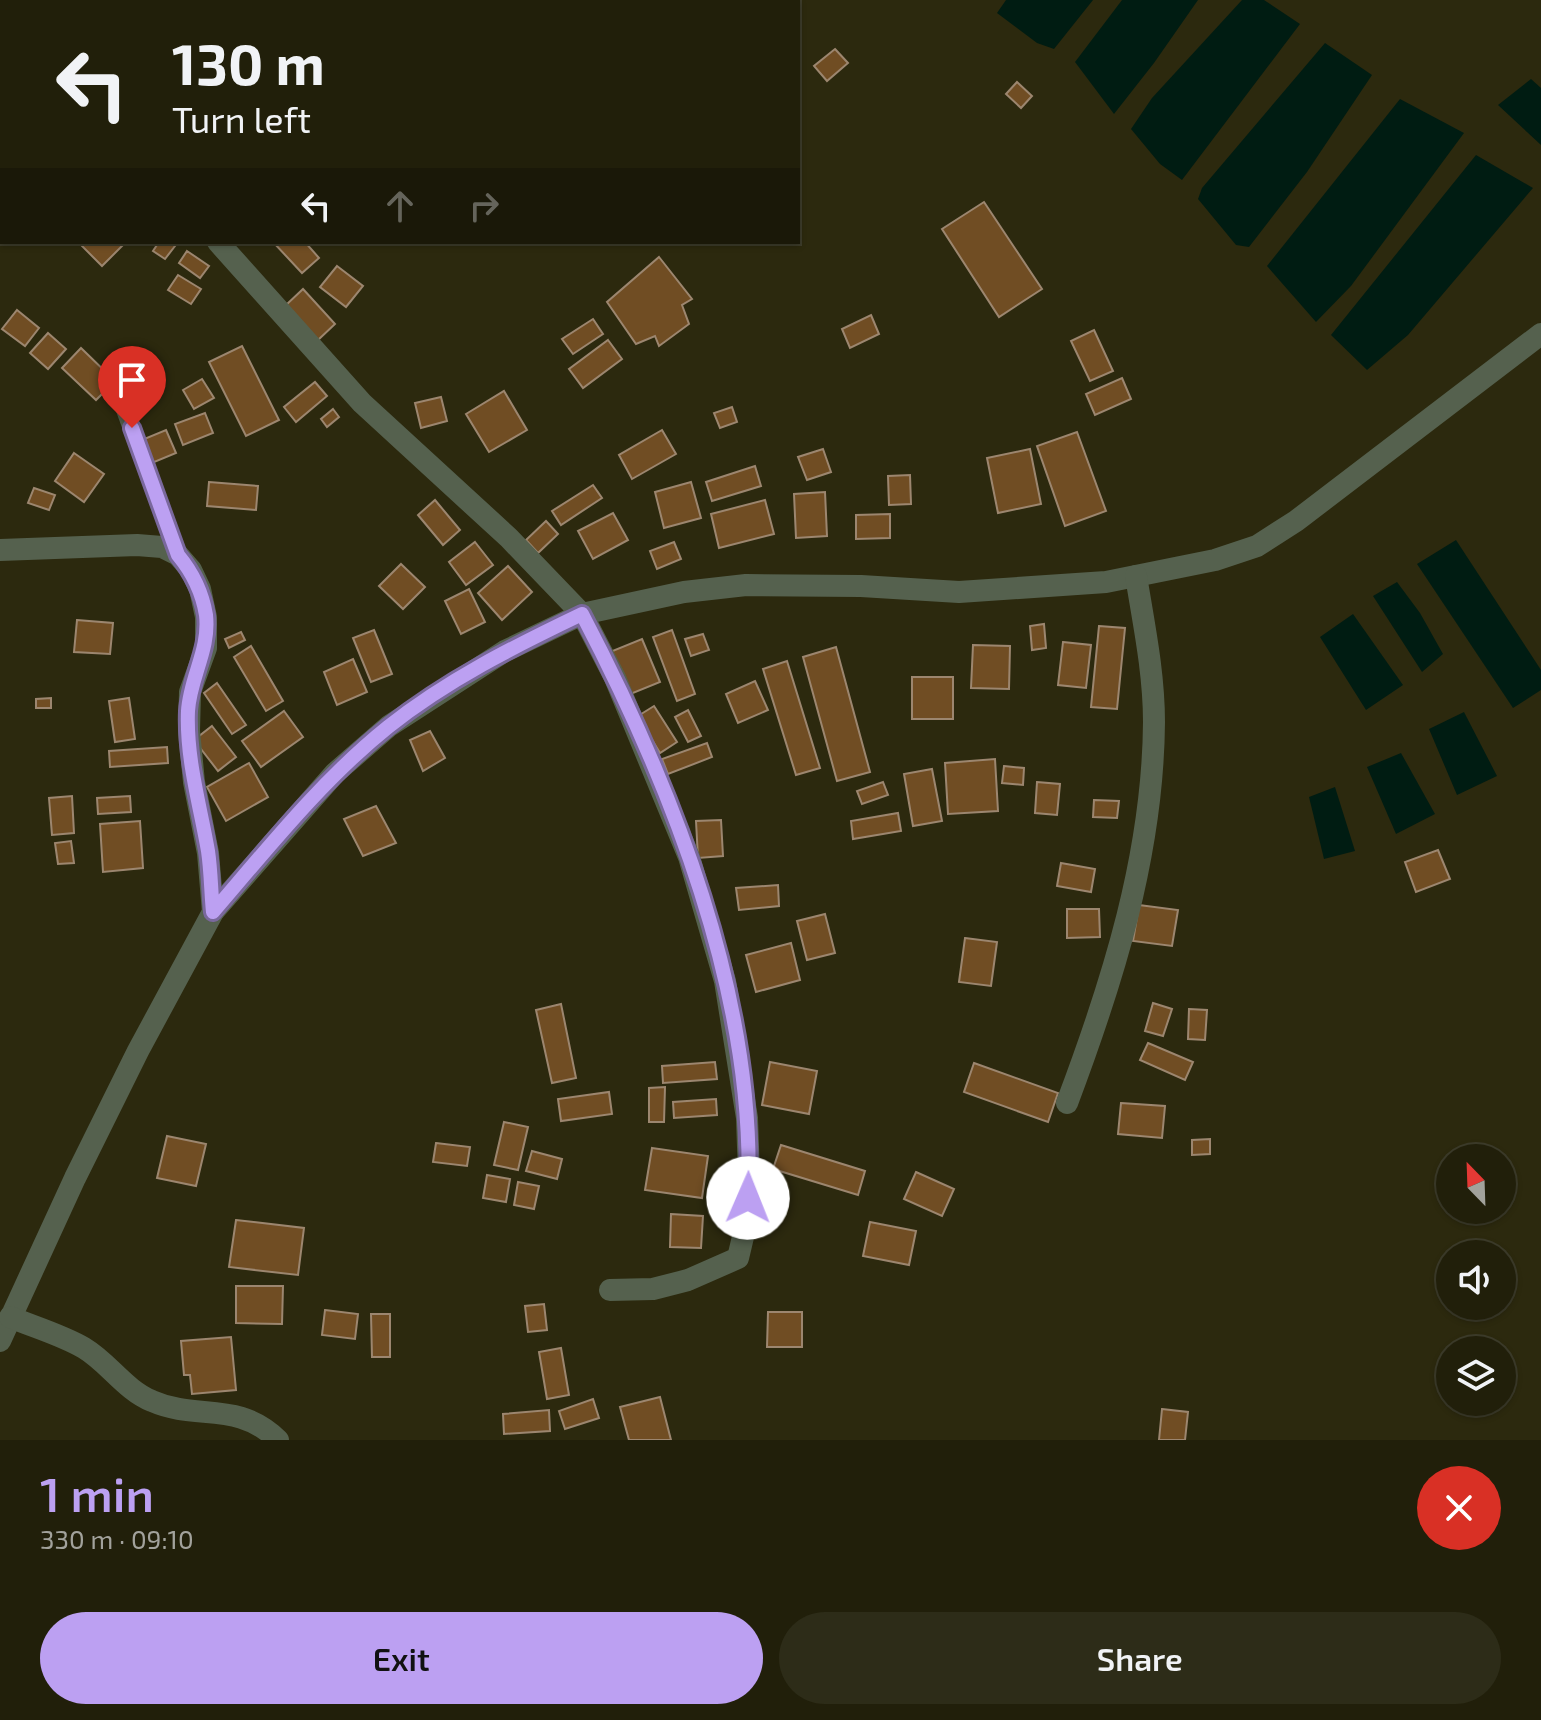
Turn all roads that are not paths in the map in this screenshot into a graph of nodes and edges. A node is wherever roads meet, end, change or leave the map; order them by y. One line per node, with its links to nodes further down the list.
1 (220, 244): 7 (street)
2 (1541, 334): 6 (street)
3 (124, 407): 5 (lane)
4 (0, 550): 5 (street)
5 (178, 555): 8 (street)
6 (1136, 576): 7 (street); 9 (street)
7 (582, 614): 8 (street); 10 (street)
8 (213, 912): 11 (street)
9 (1067, 1103)
10 (610, 1290)
11 (10, 1317): 12 (street); 13 (street)
12 (0, 1341)
13 (278, 1440)

